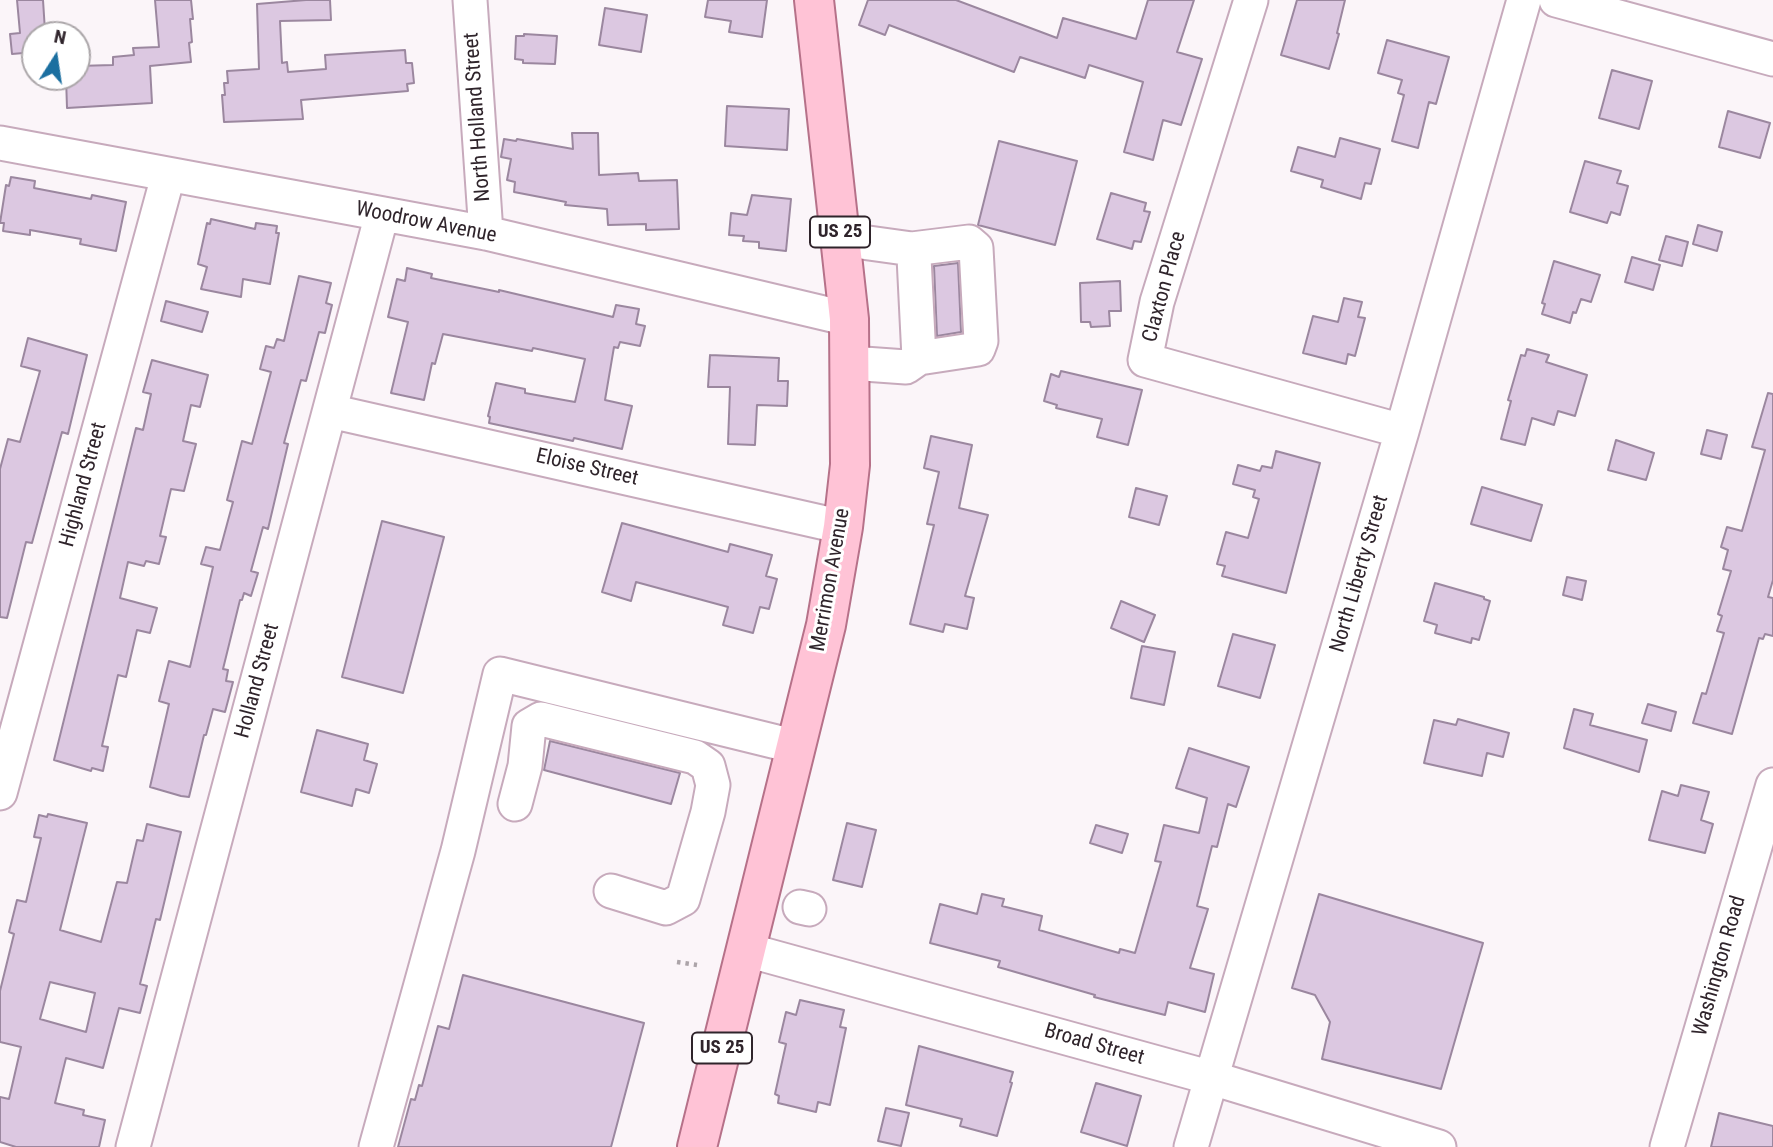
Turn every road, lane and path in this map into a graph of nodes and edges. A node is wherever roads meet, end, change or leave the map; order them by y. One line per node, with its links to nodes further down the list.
1 (470, 0): 10 (street, North Holland Street)
2 (814, 0): 11 (main road, Merrimon Avenue / US 25)
3 (1251, 0): 17 (street, Claxton Place)
4 (1524, 0): 17 (street, North Liberty Street)
5 (1556, 0): 6 (street)
6 (1773, 59)
7 (0, 143): 8 (street, Woodrow Avenue)
8 (168, 176): 9 (street, Woodrow Avenue); 21 (street, Highland Street)
9 (383, 214): 10 (street, Woodrow Avenue); 16 (street, Holland Street)
10 (486, 233): 13 (street, Woodrow Avenue)
11 (841, 239): 12 (street); 13 (main road, Merrimon Avenue / US 25)
12 (912, 249): 14 (street); 14 (street)
13 (849, 319): 15 (main road, Merrimon Avenue / US 25)
14 (919, 358): 15 (street)
15 (850, 363): 18 (main road, Merrimon Avenue / US 25)
16 (330, 411): 18 (street, Eloise Street); 28 (street, Holland Street)
17 (1402, 431): 27 (street, North Liberty Street)
18 (843, 527): 19 (main road, Merrimon Avenue / US 25)
19 (797, 747): 24 (main road, Merrimon Avenue / US 25); 29 (street)
20 (1773, 785): 33 (street, Washington Road)
21 (0, 793)
22 (516, 804): 23 (street)
23 (611, 891)
24 (747, 950): 27 (street, Broad Street); 30 (main road, Merrimon Avenue / US 25)
25 (677, 962): 26 (path)
26 (697, 965)
27 (1212, 1078): 31 (street, North Liberty Street); 32 (street, Broad Street)
28 (133, 1147)
29 (376, 1147)
30 (697, 1147)
31 (1191, 1147)
32 (1439, 1147)
33 (1667, 1147)

